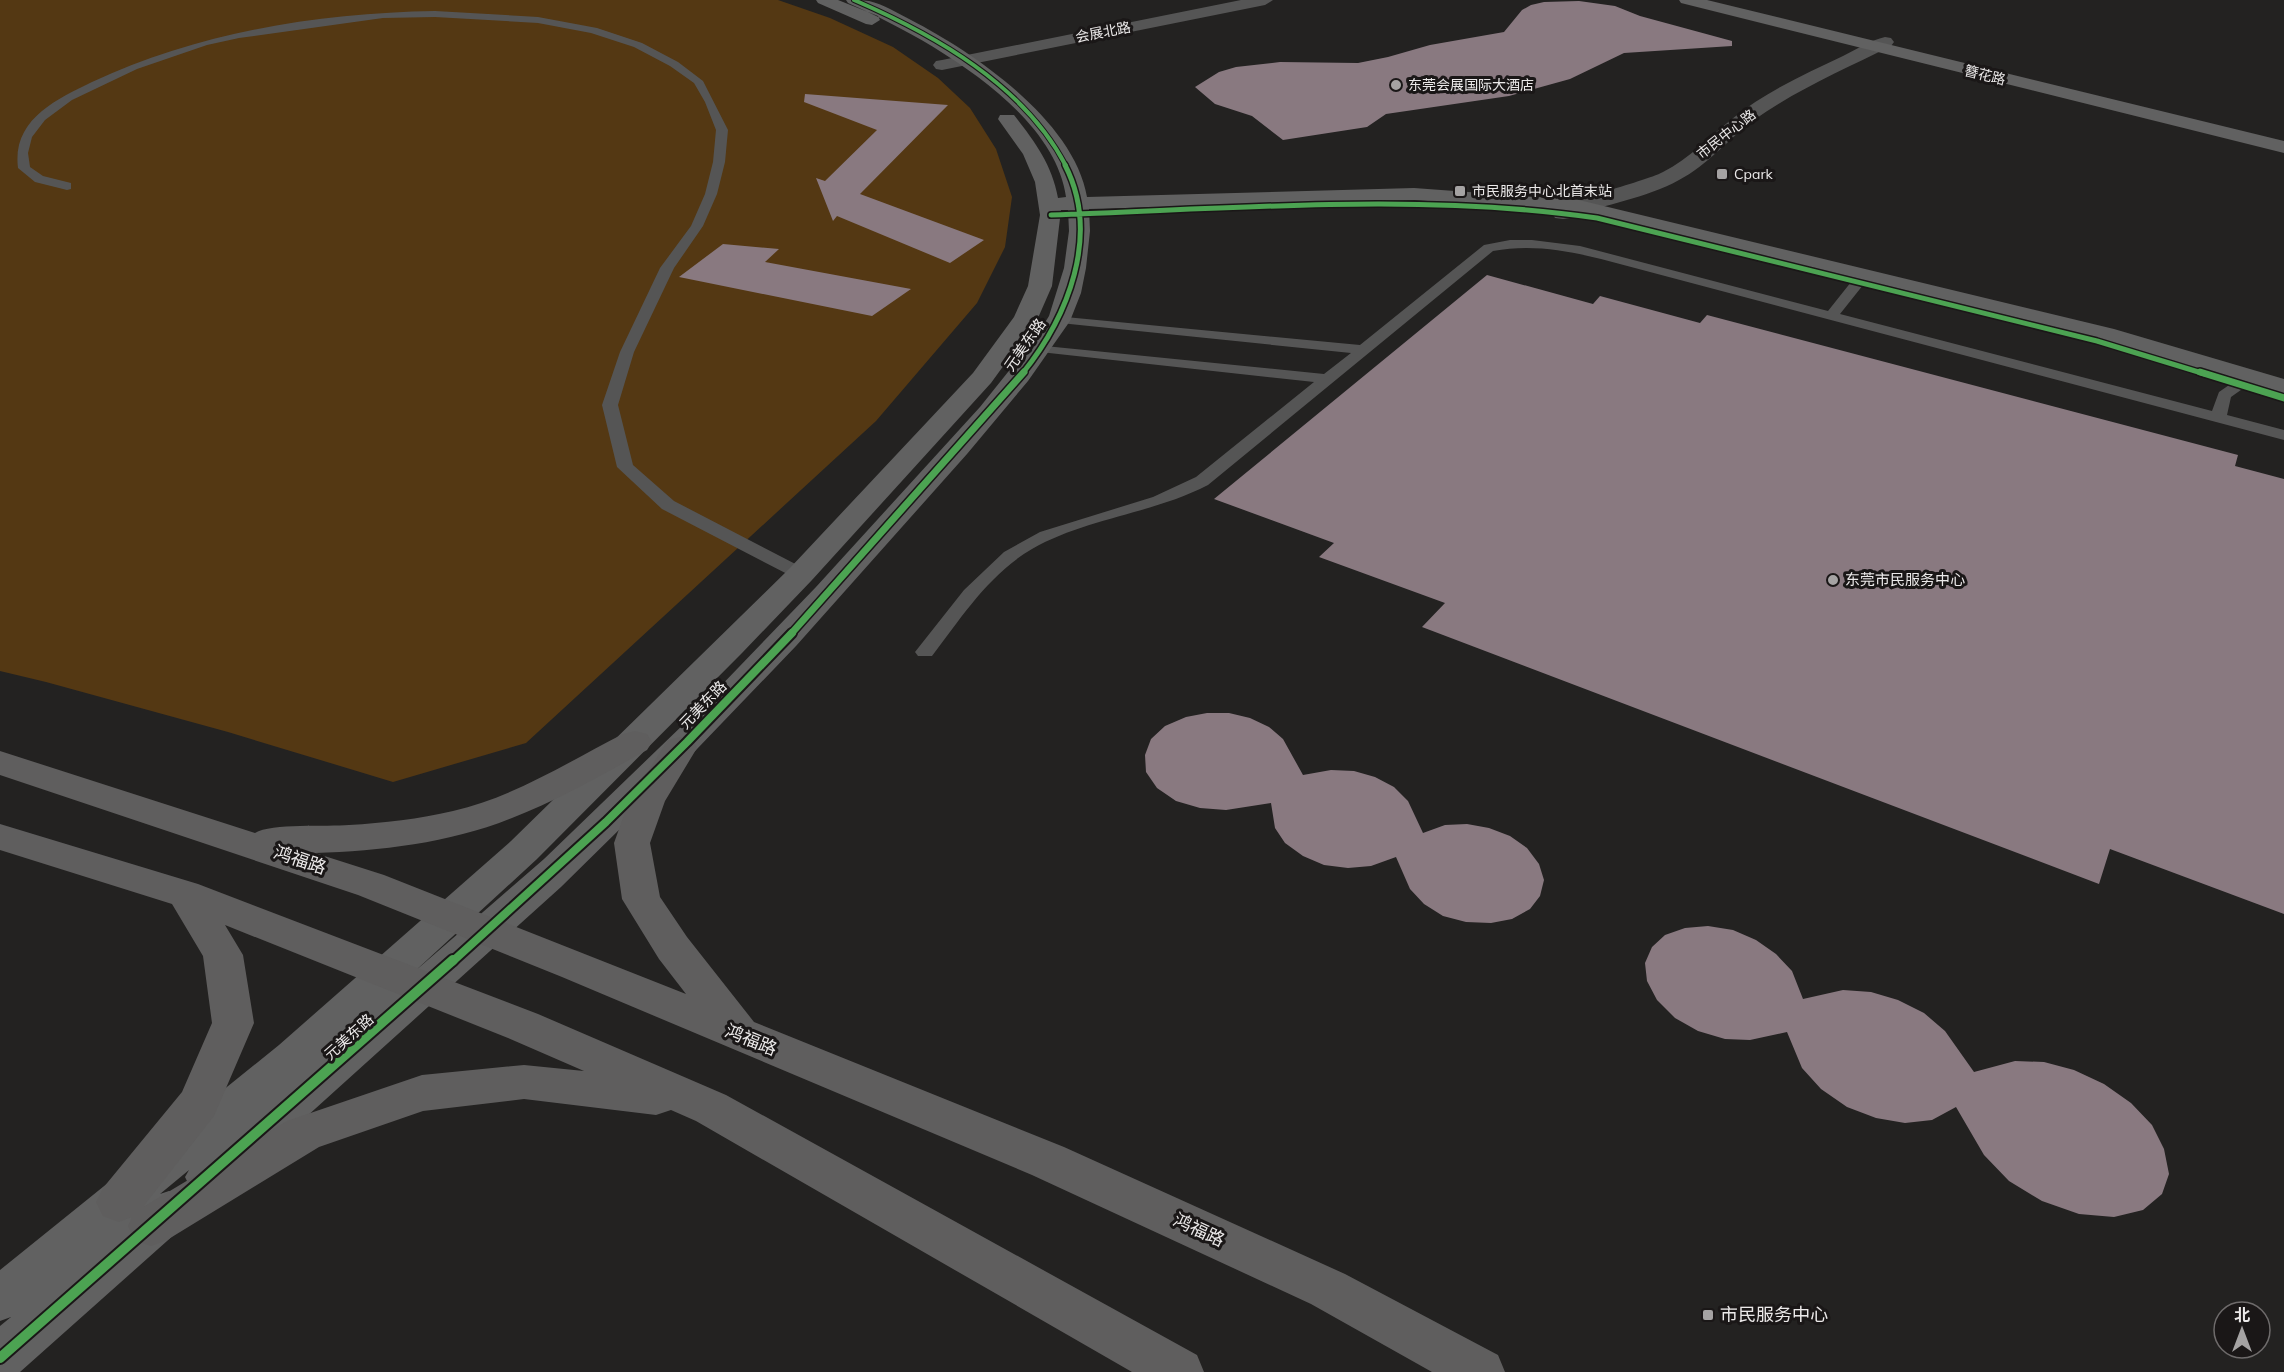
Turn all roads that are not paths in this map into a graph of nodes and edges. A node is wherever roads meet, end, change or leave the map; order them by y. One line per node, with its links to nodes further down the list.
1 (824, 0): 10 (street, 元美东路)
2 (854, 0): 10 (street, 元美东路)
3 (1224, 0): 10 (street, 会展北路)
4 (1265, 0): 10 (street, 会展北路)
5 (1687, 0): 9 (street, 簪花路)
6 (1716, 0): 9 (street, 簪花路)
7 (400, 4): 8 (lane)
8 (383, 15): 13 (lane); 28 (lane)
9 (1889, 47): 11 (street, 簪花路); 12 (street, 簪花路); 15 (street, 市民中心路); 15 (street, 市民中心路)
10 (947, 59): 14 (street, 元美东路)
11 (2284, 138)
12 (2284, 147)
13 (67, 186)
14 (1065, 209): 15 (street); 18 (street, 元美东路); 28 (street, 元美东路)
15 (1588, 212): 16 (street)
16 (1861, 279): 17 (lane); 23 (street)
17 (1831, 316): 21 (lane); 26 (lane)
18 (1060, 319): 19 (lane); 20 (street, 元美东路)
19 (1114, 340): 20 (lane); 21 (lane); 22 (lane)
20 (1040, 348): 31 (street, 元美东路)
21 (1363, 350): 22 (lane)
22 (1327, 379): 29 (lane)
23 (2246, 381): 24 (street); 25 (street); 26 (lane)
24 (2284, 387)
25 (2284, 398)
26 (2219, 417): 27 (lane)
27 (2284, 435)
28 (801, 574): 30 (street, 元美东路)
29 (925, 652)
30 (635, 742): 34 (main road); 36 (street, 元美东路)
31 (680, 748): 36 (street, 元美东路); 38 (main road)
32 (0, 763): 34 (main road, 鸿福路)
33 (0, 837): 35 (main road)
34 (245, 842): 36 (main road, 鸿福路)
35 (185, 894): 37 (main road); 40 (main road)
36 (468, 923): 37 (street, 元美东路); 38 (main road, 鸿福路)
37 (405, 981): 39 (main road); 40 (street, 元美东路)
38 (741, 1036): 44 (main road, 鸿福路)
39 (711, 1108): 40 (main road); 43 (main road)
40 (135, 1214): 41 (street, 元美东路); 42 (street, 元美东路)
41 (0, 1299)
42 (0, 1358)
43 (1179, 1372)
44 (1480, 1372)

